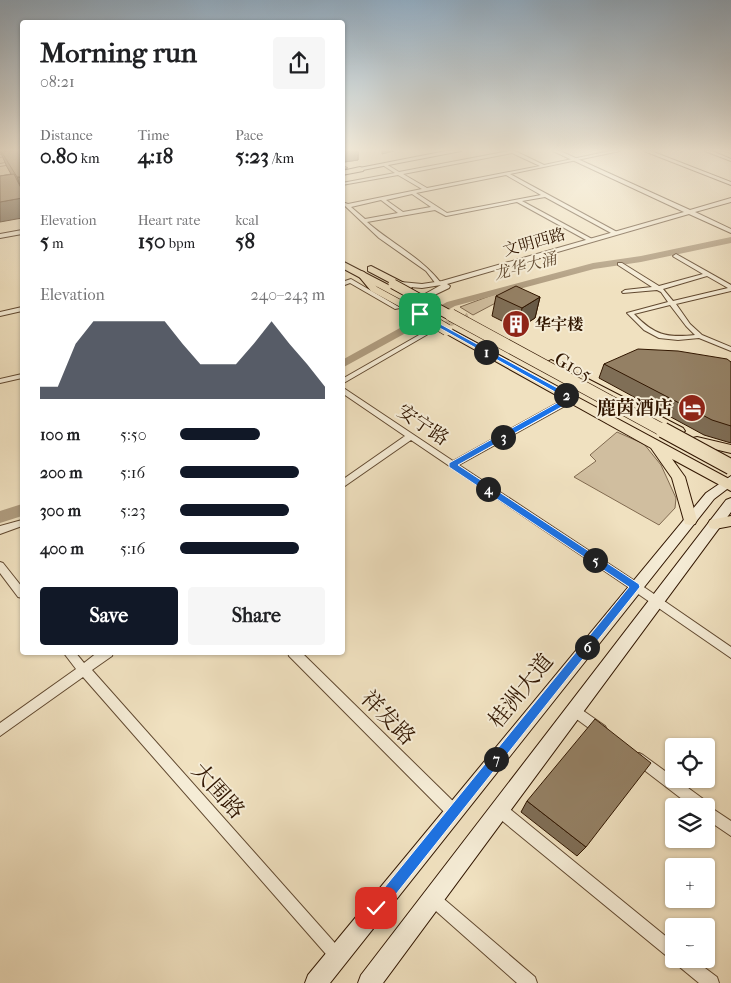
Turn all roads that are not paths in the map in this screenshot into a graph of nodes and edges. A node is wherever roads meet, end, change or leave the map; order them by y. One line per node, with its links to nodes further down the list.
1 (393, 197): 6 (street)
2 (419, 197): 11 (street)
3 (535, 197): 7 (street)
4 (549, 197): 21 (street)
5 (659, 197): 9 (street)
6 (382, 199): 10 (street); 13 (street)
7 (516, 200): 11 (street); 23 (street)
8 (731, 201): 14 (street, 文明西路)
9 (670, 202): 12 (street); 14 (street); 15 (street)
10 (345, 204): 16 (street)
11 (435, 208): 13 (street)
12 (693, 212): 14 (street, 文明西路); 14 (street); 15 (street, 文明西路)
13 (402, 214): 16 (street)
14 (715, 214): 15 (street); 18 (street)
15 (677, 217): 21 (street, 文明西路); 36 (street, 文明西路)
16 (364, 221): 30 (street)
17 (20, 228): 19 (main road)
18 (731, 230)
19 (0, 232)
20 (20, 232): 22 (main road)
21 (615, 233): 23 (street, 文明西路)
22 (0, 236)
23 (590, 240): 30 (street, 文明西路)
24 (676, 256): 28 (street)
25 (345, 260): 31 (highway, G105)
26 (345, 261): 36 (highway, G105)
27 (620, 264): 32 (street)
28 (708, 274): 32 (street); 33 (street)
29 (345, 283): 37 (street)
30 (438, 283): 31 (street, 文明西路)
31 (397, 284): 36 (main road); 55 (highway, G105, bridge)
32 (658, 288): 34 (street); 35 (street)
33 (731, 288): 35 (street)
34 (625, 292)
35 (673, 303): 41 (street); 41 (street)
36 (423, 306): 47 (main road, bridge); 49 (main road); 56 (highway, G105 / G105)
37 (397, 308)
38 (20, 309): 39 (street)
39 (0, 314)
40 (433, 329): 44 (street)
41 (700, 336): 42 (street)
42 (731, 349)
43 (20, 376): 45 (street)
44 (345, 380)
45 (0, 381)
46 (345, 391): 48 (street, 安宁路)
47 (572, 398): 50 (main road); 54 (street)
48 (410, 437): 54 (street, 安宁路); 57 (street)
49 (695, 440): 51 (main road); 52 (main road); 53 (main road)
50 (652, 443): 52 (main road); 59 (main road)
51 (731, 449)
52 (679, 458): 56 (main road)
53 (731, 459)
54 (452, 465): 64 (street, 安宁路)
55 (731, 467)
56 (730, 481): 59 (main road, 桂洲大道)
57 (345, 483)
58 (731, 503): 60 (main road)
59 (690, 520): 64 (main road, 桂洲大道)
60 (723, 522): 66 (main road)
61 (20, 524): 62 (street)
62 (0, 530)
63 (0, 566): 65 (street)
64 (635, 587): 66 (street, 安宁路); 78 (main road, 桂洲大道)
65 (20, 591)
66 (659, 601): 67 (street, 安宁路); 72 (main road)
67 (731, 653)
68 (70, 655): 71 (street, 大围路)
69 (104, 655): 71 (street)
70 (296, 655): 78 (street, 祥发路)
71 (83, 671): 73 (street); 83 (street, 大围路)
72 (575, 711): 74 (street); 77 (main road)
73 (0, 730)
74 (614, 741)
75 (630, 753): 76 (street)
76 (690, 798)
77 (500, 810): 81 (main road); 82 (street)
78 (454, 812): 83 (main road, 桂洲大道)
79 (715, 817): 80 (street)
80 (731, 829)
81 (433, 899): 86 (main road); 87 (street)
82 (665, 946)
83 (337, 957): 85 (main road, 桂洲大道)
84 (692, 968): 88 (street)
85 (316, 983)
86 (369, 983)
87 (529, 983)
88 (711, 983)

